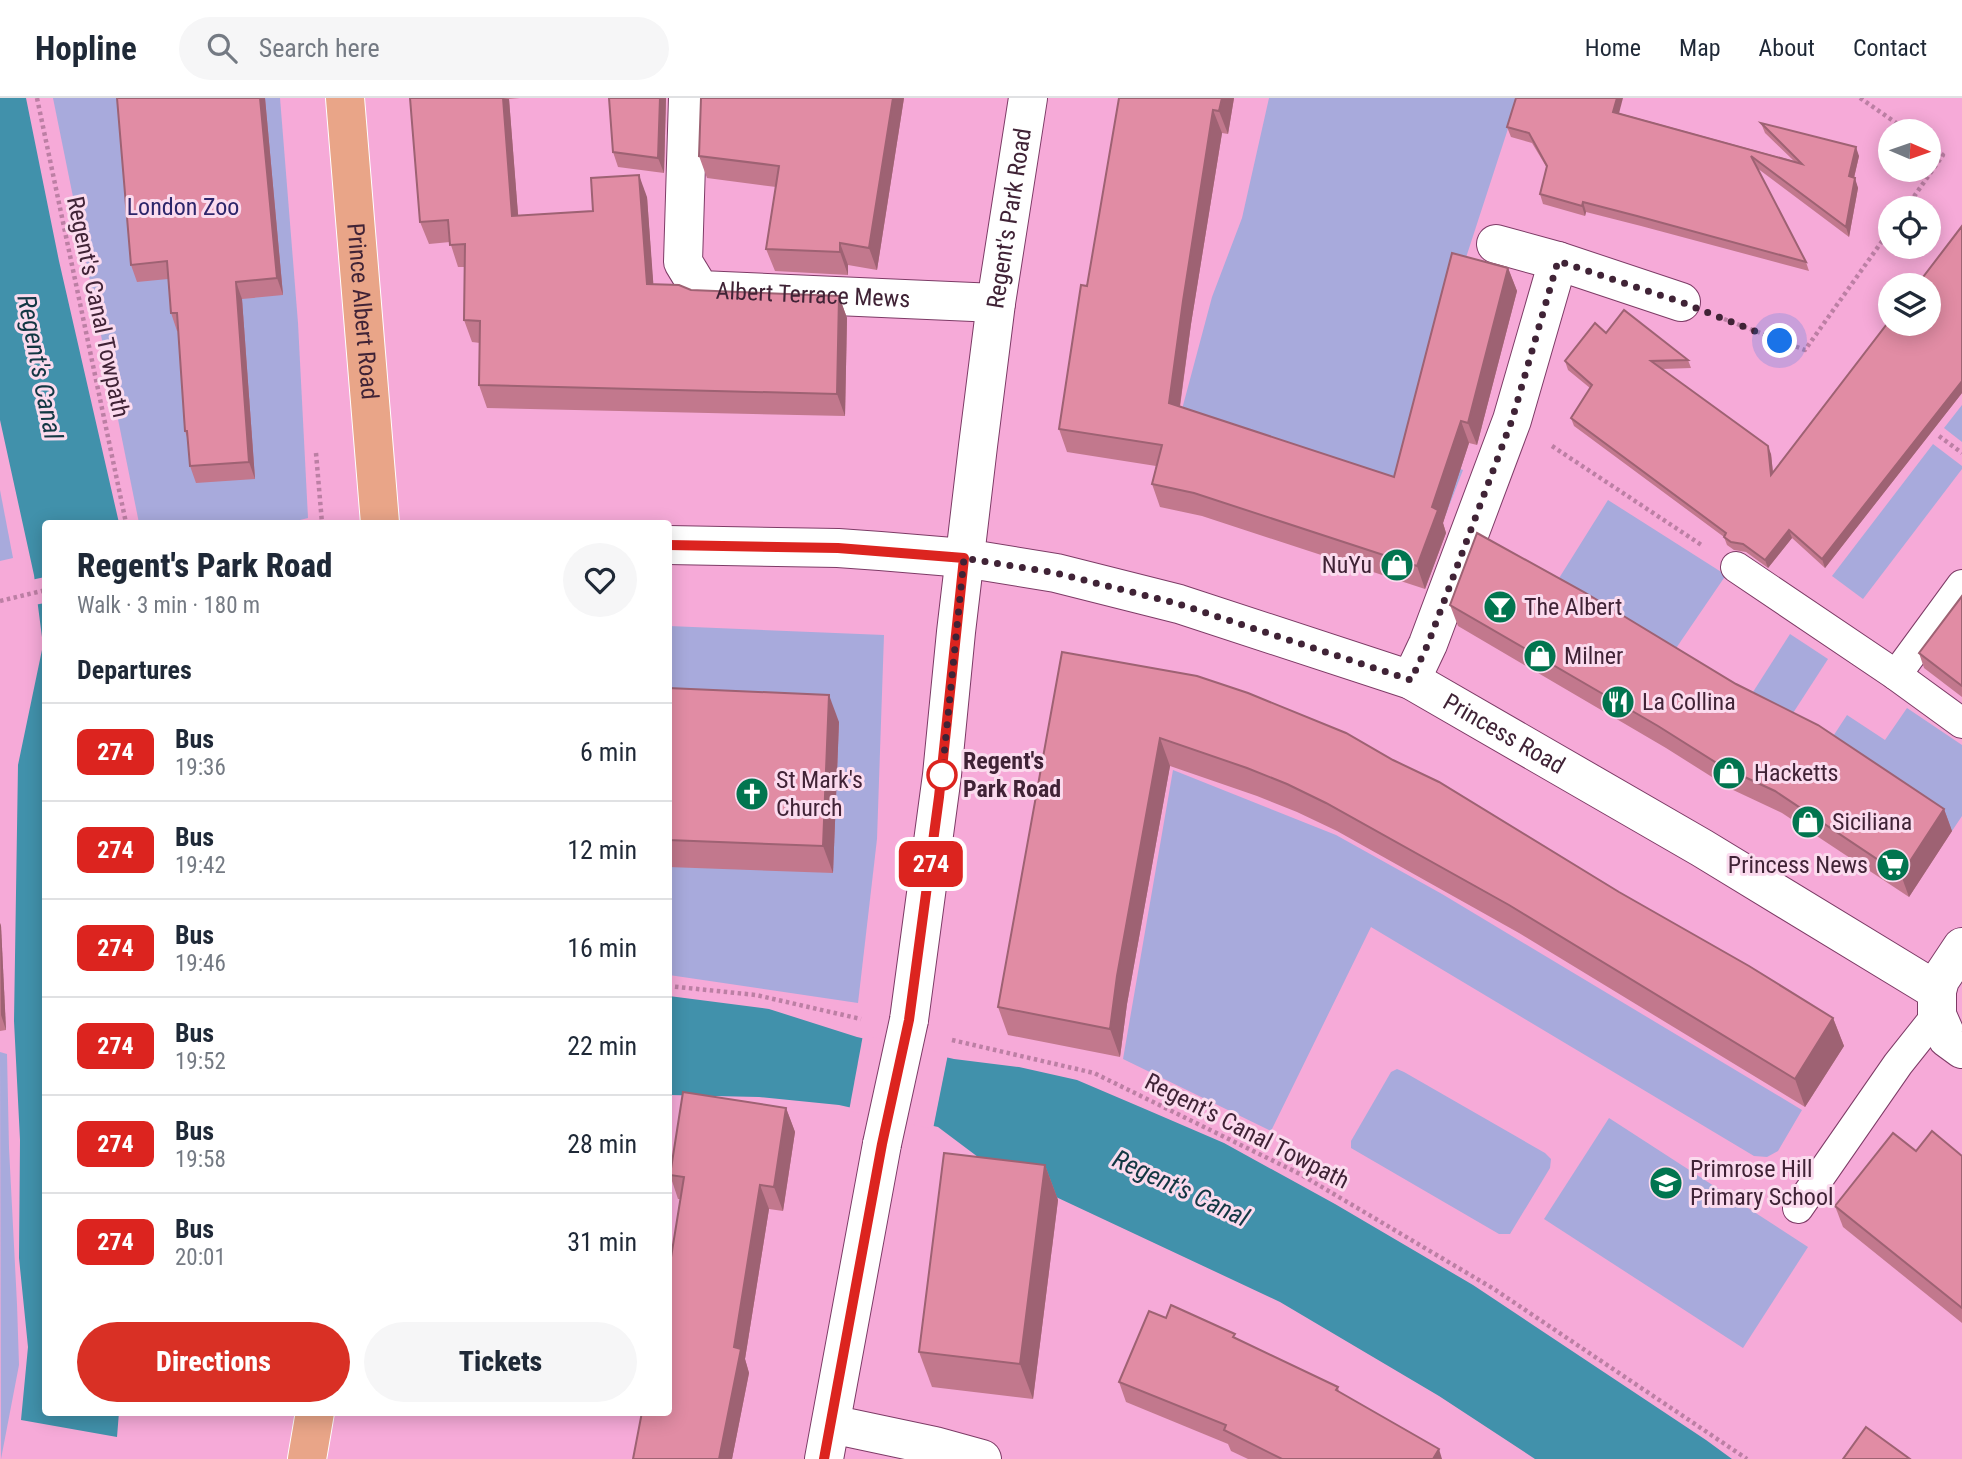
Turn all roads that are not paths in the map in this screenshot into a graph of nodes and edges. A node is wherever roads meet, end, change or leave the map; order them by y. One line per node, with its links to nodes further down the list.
1 (345, 98): 8 (main road, Prince Albert Road)
2 (688, 98): 7 (street, Albert Terrace Mews)
3 (1028, 98): 7 (street, Regent's Park Road)
4 (1496, 243): 5 (street)
5 (1558, 261): 6 (street); 14 (street)
6 (1681, 302)
7 (996, 303): 10 (street, Regent's Park Road)
8 (380, 520)
9 (672, 545): 10 (street, Princess Road)
10 (964, 558): 14 (street, Princess Road); 21 (street, Regent's Park Road, bridge)
11 (1736, 567): 13 (lane)
12 (1962, 585): 13 (lane)
13 (1896, 674): 15 (lane)
14 (1411, 680): 17 (street, Princess Road)
15 (1962, 723)
16 (1962, 947): 17 (street)
17 (1937, 1003): 18 (street, Princess Road); 19 (lane)
18 (1962, 1049)
19 (1798, 1208)
20 (314, 1416): 22 (main road)
21 (828, 1442): 23 (street)
22 (307, 1459)
23 (982, 1459)

